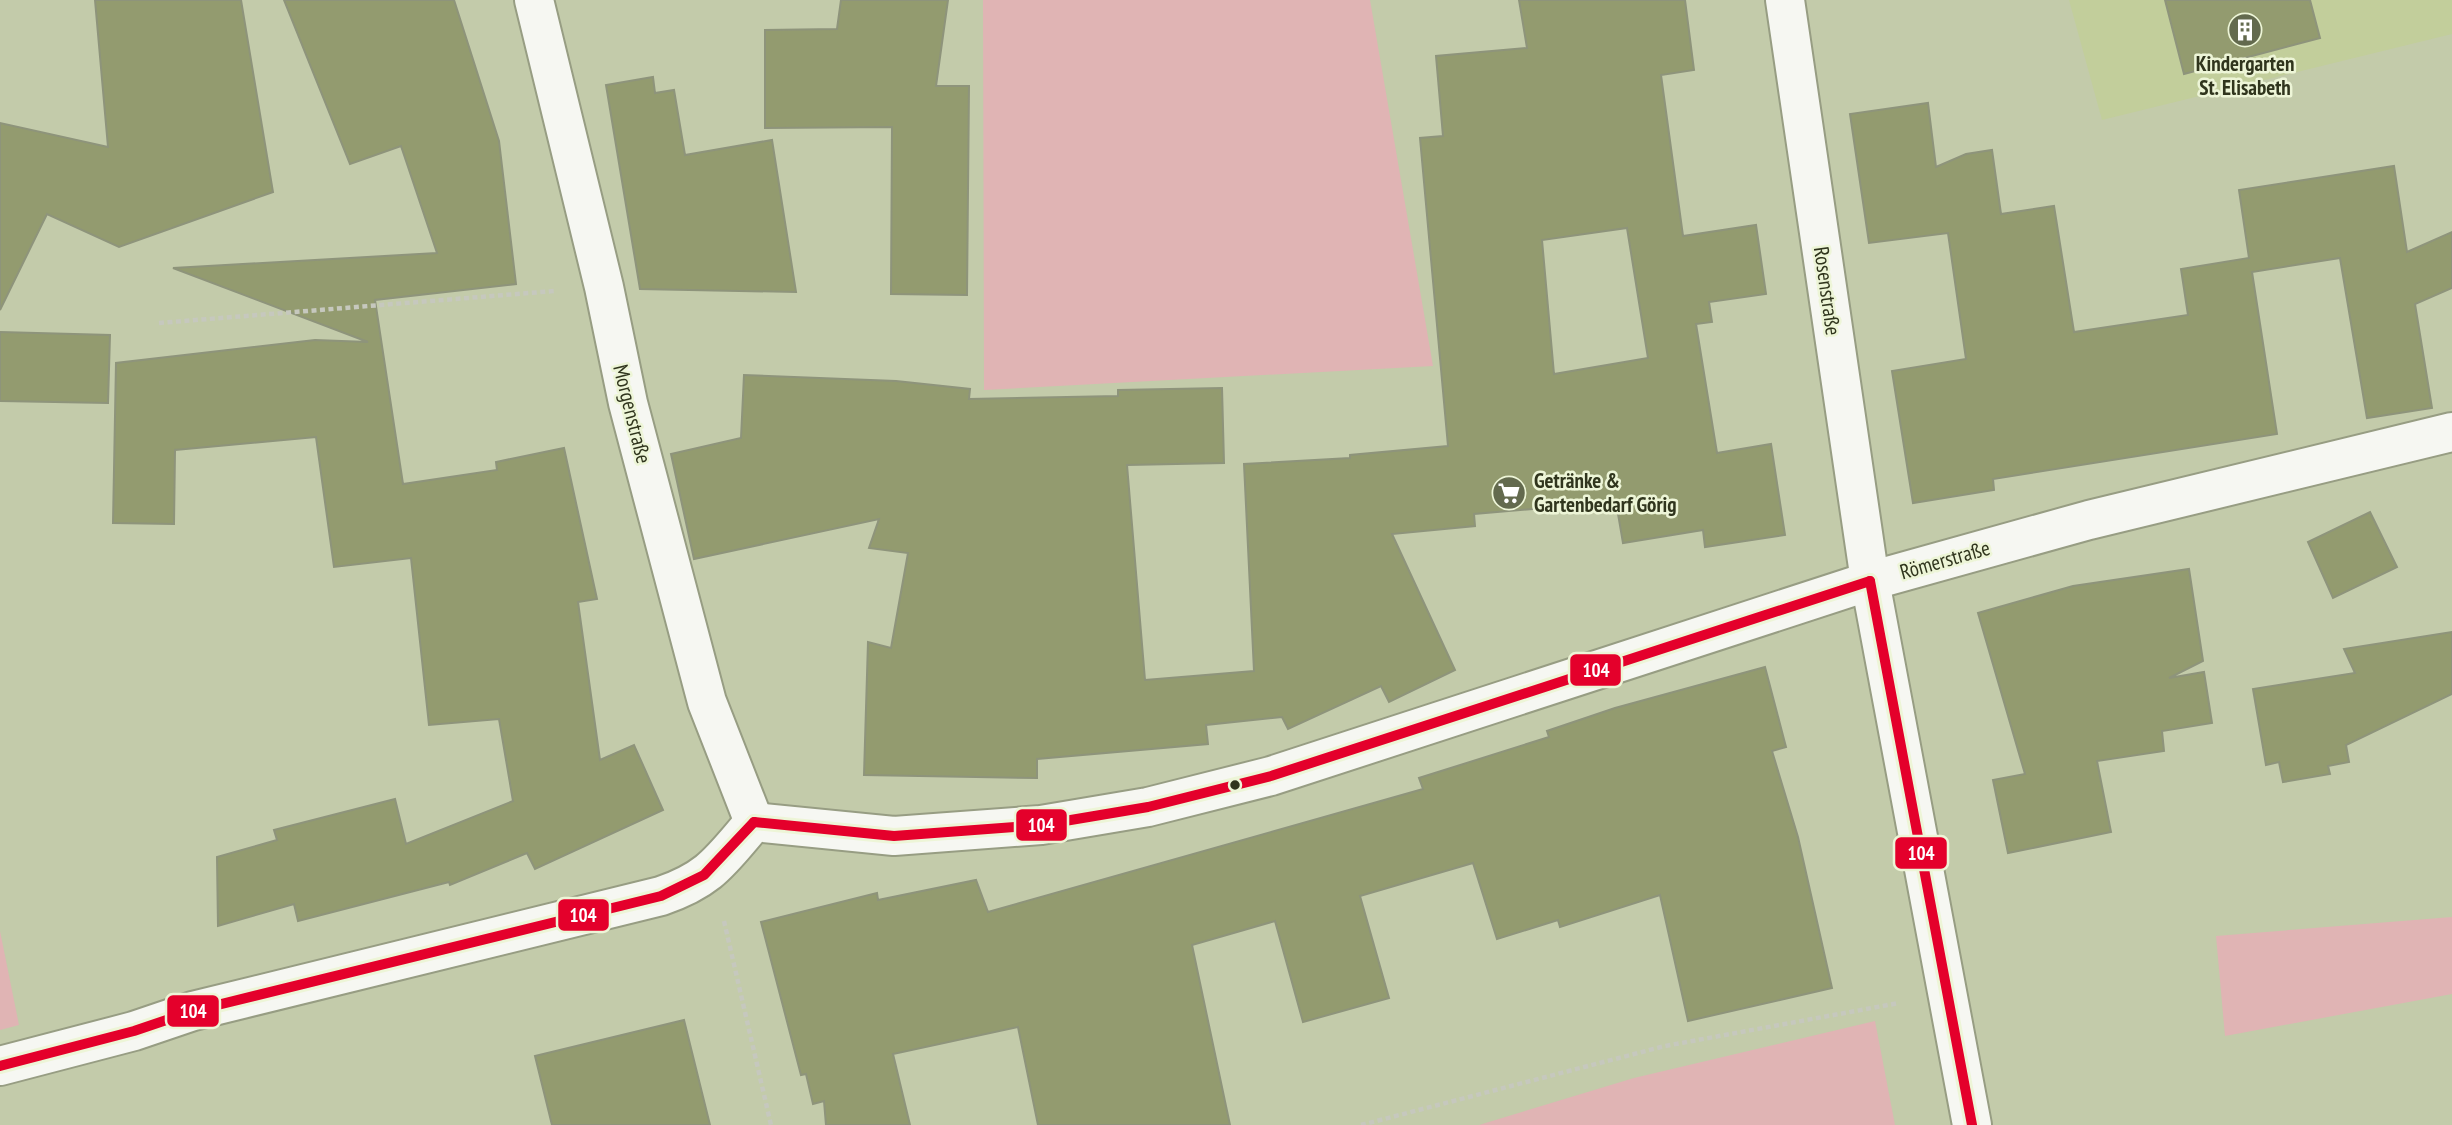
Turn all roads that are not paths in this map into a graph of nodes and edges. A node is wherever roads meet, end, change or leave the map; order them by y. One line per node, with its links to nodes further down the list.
1 (534, 0): 5 (street, Morgenstraße)
2 (1785, 0): 4 (street, Rosenstraße)
3 (2452, 432): 4 (street, Römerstraße)
4 (1870, 581): 5 (street, Römerstraße); 7 (street, Rosenstraße)
5 (754, 822): 6 (street)
6 (0, 1066)
7 (1972, 1125)

